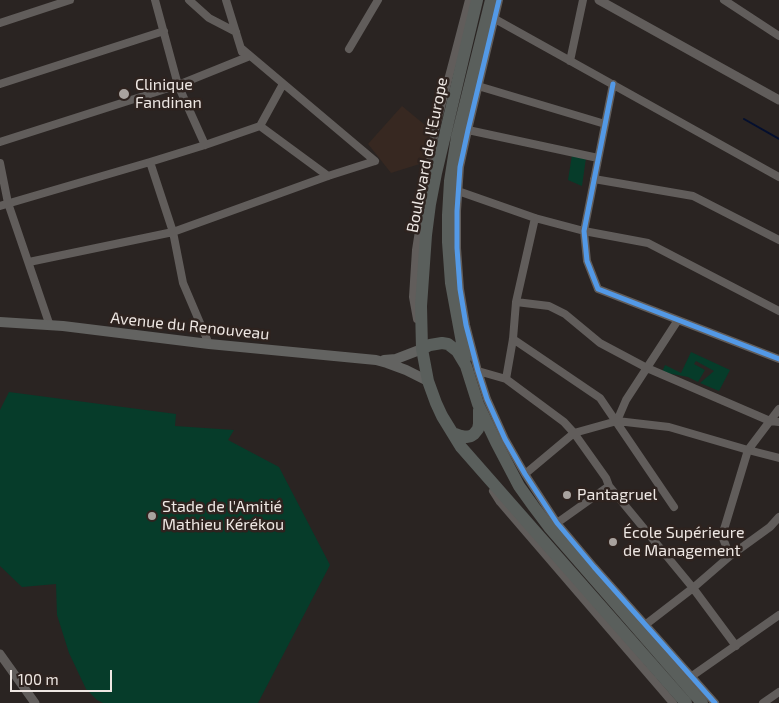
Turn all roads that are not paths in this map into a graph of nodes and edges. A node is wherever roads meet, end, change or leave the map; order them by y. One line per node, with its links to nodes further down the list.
1 (70, 0): 13 (street)
2 (155, 0): 16 (street)
3 (189, 0): 17 (street)
4 (226, 0): 17 (street)
5 (378, 0): 19 (street)
6 (469, 0): 52 (street)
7 (477, 0): 52 (highway, Boulevard de l’Europe)
8 (492, 0): 56 (highway, Boulevard de l’Europe)
9 (499, 0): 14 (street)
10 (583, 0): 21 (street)
11 (599, 0): 27 (street)
12 (724, 0): 18 (street)
13 (47, 3): 15 (street)
14 (495, 19): 21 (street); 26 (street)
15 (0, 23)
16 (164, 31): 22 (street); 25 (street)
17 (236, 32): 20 (street)
18 (779, 36)
19 (349, 49)
20 (247, 57): 23 (street); 25 (street)
21 (570, 61): 24 (street)
22 (0, 84)
23 (283, 84): 29 (street); 36 (street)
24 (613, 84): 28 (street); 37 (street)
25 (178, 85): 31 (street); 32 (street)
26 (478, 86): 28 (street); 30 (street)
27 (779, 100)
28 (605, 124): 33 (street)
29 (260, 126): 32 (street); 36 (street)
30 (468, 130): 33 (street); 39 (street)
31 (0, 142)
32 (205, 145): 34 (street)
33 (598, 158): 38 (street)
34 (150, 162): 40 (street); 43 (street)
35 (0, 163): 40 (street)
36 (328, 176): 43 (street)
37 (779, 177)
38 (594, 179): 42 (street); 44 (street)
39 (458, 191): 41 (street); 56 (street)
40 (4, 204): 45 (street)
41 (535, 218): 42 (street); 46 (street)
42 (584, 231): 47 (street); 48 (street)
43 (172, 232): 45 (street); 53 (street)
44 (779, 240)
45 (29, 262): 50 (street)
46 (516, 302): 51 (street); 57 (street)
47 (779, 311)
48 (678, 320): 54 (street); 57 (street)
49 (0, 322): 50 (main road, Avenue du Renouveau)
50 (50, 326): 53 (main road, Avenue du Renouveau)
51 (513, 339): 58 (street); 62 (street)
52 (422, 343): 55 (main road, Avenue du Renouveau); 56 (highway); 59 (highway, Boulevard de l’Europe)
53 (208, 344): 55 (main road, Avenue du Renouveau)
54 (779, 359)
55 (376, 360): 59 (main road, Avenue du Renouveau)
56 (472, 368): 58 (street); 60 (highway); 70 (street)
57 (647, 368): 62 (street); 63 (street)
58 (506, 379): 66 (street)
59 (428, 382): 65 (highway, Boulevard de l’Europe)
60 (478, 404): 65 (highway); 86 (highway)
61 (779, 410): 63 (street)
62 (616, 421): 66 (street); 68 (street); 72 (street)
63 (770, 421): 64 (street); 68 (street)
64 (779, 422)
65 (453, 433): 67 (highway, Boulevard de l’Europe)
66 (574, 433): 70 (street); 71 (street)
67 (461, 447): 84 (street); 85 (highway, Boulevard de l’Europe)
68 (748, 450): 69 (street); 75 (street)
69 (779, 458)
70 (525, 474): 74 (street)
71 (609, 486): 74 (street); 76 (street)
72 (674, 507)
73 (779, 518): 75 (street)
74 (557, 523): 78 (street)
75 (730, 556): 76 (street)
76 (693, 588): 78 (street); 79 (street)
77 (779, 615): 79 (street)
78 (645, 625): 81 (street)
79 (736, 646): 81 (street)
80 (0, 654): 83 (street)
81 (692, 676): 87 (street)
82 (779, 692): 88 (street)
83 (34, 703)
84 (673, 703)
85 (686, 703)
86 (702, 703)
87 (715, 703)
88 (763, 703)

